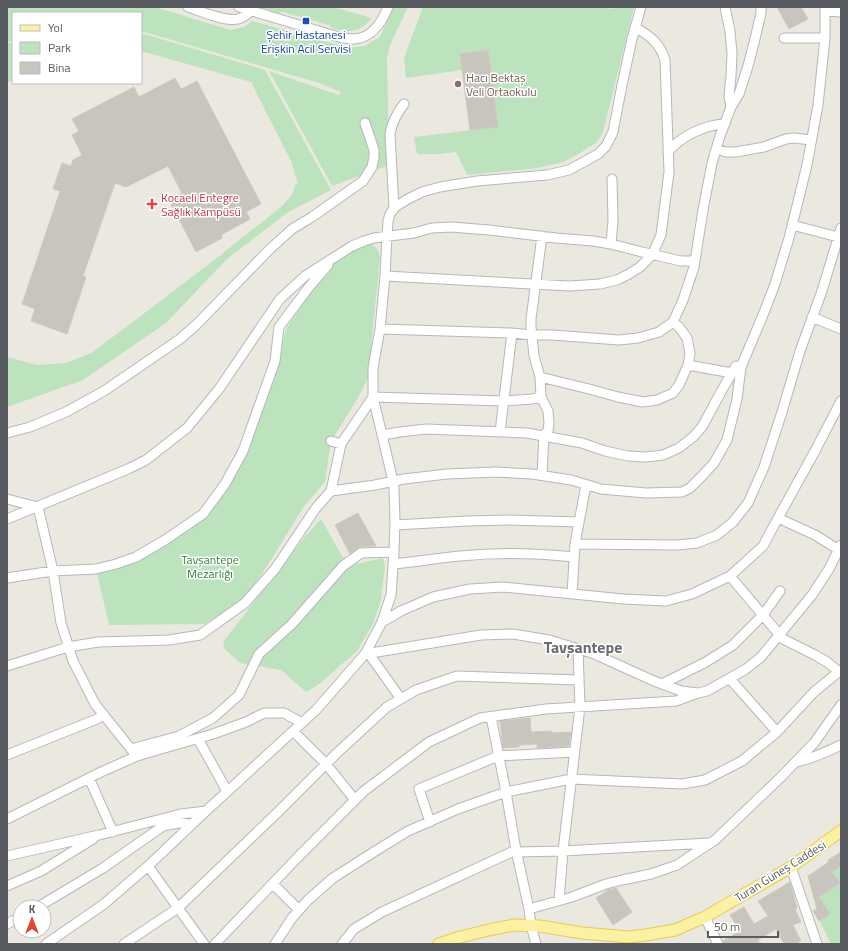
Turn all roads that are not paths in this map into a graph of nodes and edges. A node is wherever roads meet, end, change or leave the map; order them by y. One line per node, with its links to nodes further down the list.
1 (188, 7): 8 (street)
2 (239, 7): 8 (street)
3 (388, 7): 8 (street)
4 (641, 7): 10 (street)
5 (725, 7): 14 (street)
6 (761, 7): 14 (street)
7 (825, 9): 9 (street); 12 (street)
8 (251, 10)
9 (841, 12)
10 (635, 27): 19 (street); 21 (street)
11 (784, 38): 12 (street)
12 (825, 38): 17 (street)
13 (404, 104): 21 (street)
14 (731, 107): 16 (street)
15 (365, 123): 47 (street)
16 (725, 124): 18 (street); 19 (street)
17 (811, 140): 18 (street); 22 (street)
18 (716, 149): 29 (street)
19 (668, 152): 27 (street)
20 (612, 179): 26 (street)
21 (394, 209): 24 (street)
22 (792, 225): 23 (street); 39 (street)
23 (840, 232): 32 (street)
24 (387, 236): 25 (street); 28 (street); 30 (street)
25 (542, 236): 26 (street); 31 (street)
26 (611, 244): 27 (street)
27 (652, 254): 29 (street); 31 (street)
28 (331, 259): 57 (street); 67 (street)
29 (695, 262): 33 (street)
30 (385, 276): 31 (street); 35 (street)
31 (535, 284): 37 (street)
32 (812, 317): 34 (street); 62 (street)
33 (673, 322): 37 (street); 38 (street)
34 (841, 329)
35 (380, 330): 36 (street); 42 (street)
36 (512, 333): 37 (street); 45 (street)
37 (531, 335): 41 (street)
38 (688, 365): 40 (street); 41 (street)
39 (742, 367): 40 (street); 54 (street)
40 (732, 373): 49 (street)
41 (540, 377): 43 (street)
42 (372, 397): 45 (street); 48 (street); 51 (street)
43 (541, 397): 45 (street); 49 (street)
44 (841, 401): 58 (street)
45 (503, 402): 46 (street)
46 (500, 432): 48 (street); 49 (street)
47 (7, 433)
48 (382, 435): 53 (street)
49 (544, 435): 52 (street)
50 (331, 441): 51 (street)
51 (341, 444): 55 (street)
52 (542, 476): 53 (street); 54 (street)
53 (393, 481): 55 (street); 61 (street)
54 (586, 485): 60 (street)
55 (331, 491): 75 (street)
56 (7, 499): 57 (street)
57 (38, 507): 59 (street); 67 (street)
58 (778, 518): 63 (street); 68 (street)
59 (7, 519)
60 (579, 522): 61 (street); 62 (street)
61 (395, 525): 64 (street)
62 (575, 544): 65 (street)
63 (840, 547): 74 (street)
64 (394, 552): 66 (street); 94 (street)
65 (574, 557): 66 (street); 71 (street)
66 (393, 564): 73 (street)
67 (53, 571): 69 (street); 75 (street)
68 (730, 576): 71 (street); 72 (street)
69 (7, 578)
70 (780, 591): 72 (street)
71 (572, 594): 73 (street)
72 (762, 615): 74 (street); 82 (street)
73 (382, 622): 77 (street)
74 (779, 636): 79 (street); 80 (street)
75 (68, 647): 78 (street); 87 (street)
76 (578, 649): 77 (street); 81 (street); 82 (street)
77 (367, 654): 84 (street); 89 (street)
78 (7, 666)
79 (840, 671): 91 (street)
80 (730, 679): 83 (street); 91 (street)
81 (579, 680): 84 (street); 86 (street)
82 (662, 684): 83 (street)
83 (698, 693): 86 (street)
84 (401, 699): 99 (street)
85 (841, 705): 98 (street)
86 (580, 707): 88 (street); 95 (street)
87 (103, 715): 94 (street); 96 (street)
88 (491, 717): 97 (street); 104 (street)
89 (302, 723): 90 (street); 92 (street)
90 (293, 731): 99 (street); 102 (street)
91 (777, 732): 101 (street)
92 (198, 738): 94 (street); 102 (street)
93 (841, 744): 98 (street)
94 (134, 752): 100 (street)
95 (574, 752): 97 (street); 101 (street)
96 (7, 755)
97 (498, 756): 103 (street); 107 (street)
98 (796, 762): 112 (street)
99 (326, 764): 104 (street); 122 (street)
100 (89, 778): 106 (street); 110 (street)
101 (571, 779): 103 (street); 114 (street)
102 (227, 791): 105 (street)
103 (506, 792): 107 (street); 113 (street)
104 (355, 800): 118 (street)
105 (206, 810): 108 (street); 110 (street)
106 (7, 819)
107 (430, 822): 124 (street)
108 (191, 824): 116 (street); 120 (street)
109 (841, 831): 117 (main road, Turan Güneş Caddesi)
110 (113, 832): 111 (street)
111 (99, 835): 115 (street); 119 (street)
112 (709, 843): 114 (street); 121 (street)
113 (516, 851): 114 (street); 123 (street); 133 (street)
114 (563, 851): 121 (street)
115 (7, 856)
116 (148, 866): 122 (street); 128 (street)
117 (791, 867): 125 (main road, Turan Güneş Caddesi); 137 (street)
118 (273, 884): 124 (street); 131 (street)
119 (7, 886)
120 (51, 899)
121 (559, 900): 123 (street)
122 (178, 908): 129 (street); 130 (street)
123 (528, 909): 126 (street)
124 (299, 910): 132 (street)
125 (705, 917): 127 (main road, Turan Güneş Caddesi); 136 (street)
126 (531, 925): 127 (main road, Turan Güneş Caddesi); 134 (main road, Turan Güneş Caddesi); 135 (street)
127 (630, 940)
128 (46, 944)
129 (124, 944)
130 (204, 944)
131 (215, 944)
132 (275, 944)
133 (342, 944)
134 (439, 944)
135 (536, 944)
136 (718, 944)
137 (817, 944)

